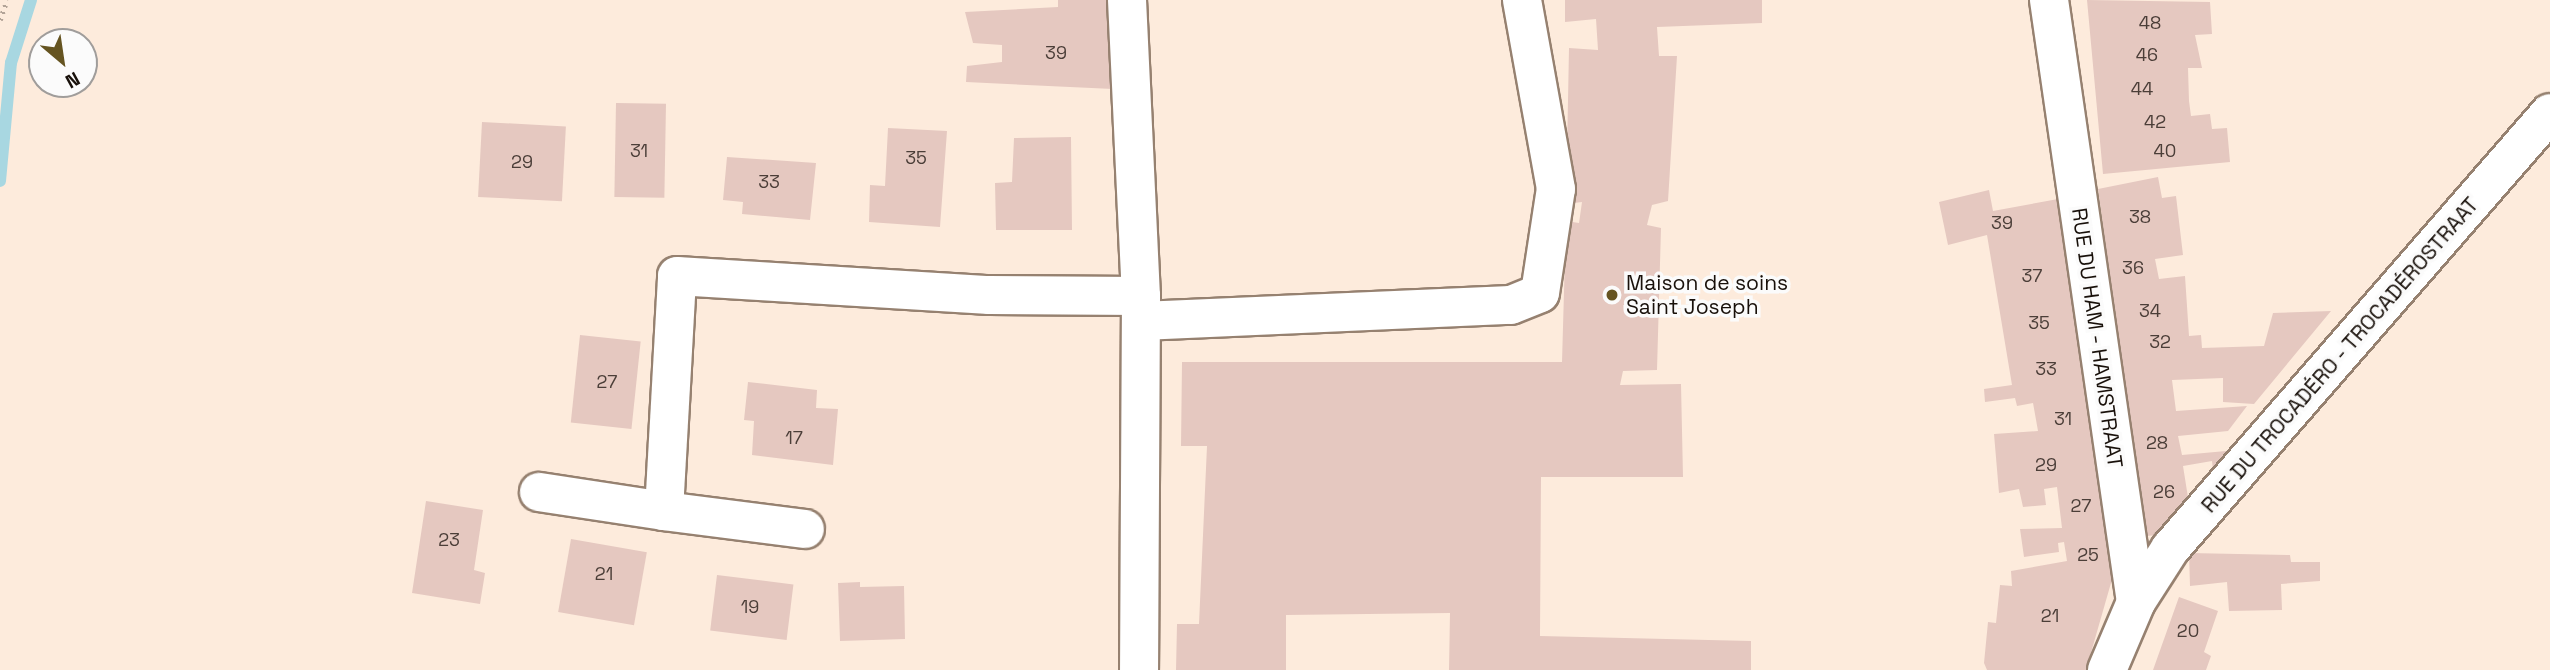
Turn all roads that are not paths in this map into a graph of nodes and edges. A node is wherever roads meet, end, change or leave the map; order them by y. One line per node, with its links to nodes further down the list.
1 (1127, 0): 5 (street)
2 (1522, 0): 5 (street)
3 (2049, 0): 9 (street, RUE DU HAM - HAMSTRAAT)
4 (2550, 113): 9 (street, RUE DU TROCADÉRO - TROCADÉROSTRAAT)
5 (1141, 308): 7 (street); 10 (street)
6 (539, 492): 7 (street)
7 (664, 511): 8 (street)
8 (805, 529)
9 (2136, 602): 11 (street)
10 (1139, 670)
11 (2107, 670)

